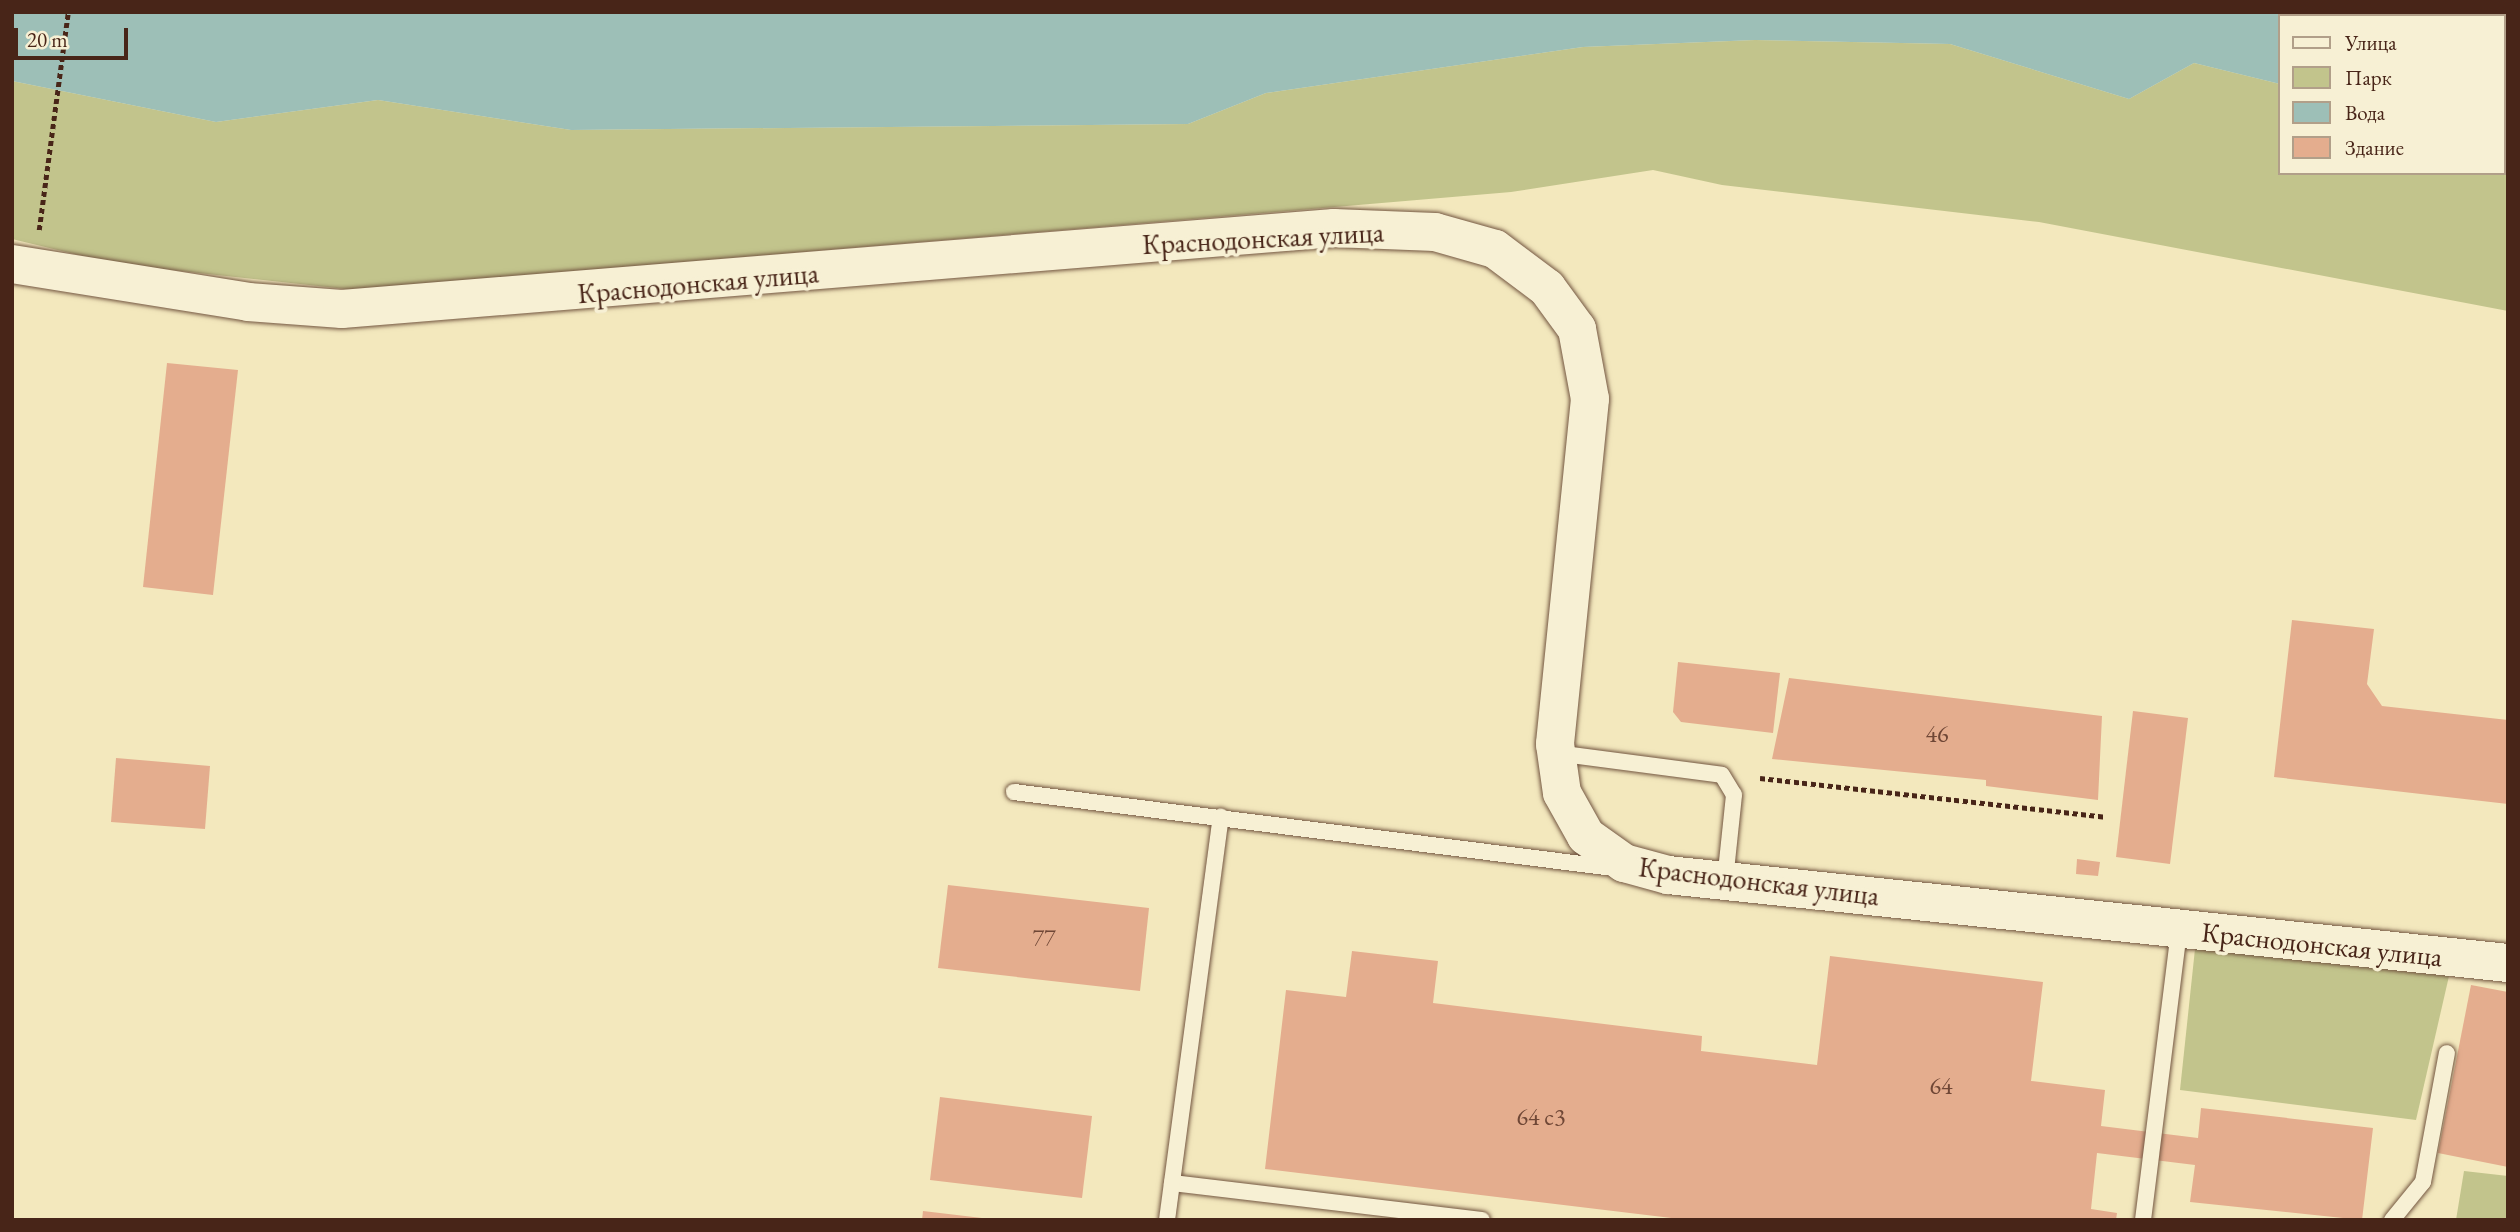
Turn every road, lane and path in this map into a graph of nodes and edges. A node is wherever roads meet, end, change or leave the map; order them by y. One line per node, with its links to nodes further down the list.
1 (68, 12): 2 (path)
2 (25, 254): 3 (street, Краснодонская улица)
3 (1556, 753): 8 (street, Краснодонская улица); 9 (lane)
4 (1760, 778): 7 (path)
5 (1014, 792): 6 (lane)
6 (1221, 817): 8 (lane); 13 (lane)
7 (2105, 817)
8 (1668, 875): 9 (street, Краснодонская улица)
9 (1725, 881): 10 (street, Краснодонская улица)
10 (2179, 929): 11 (street, Краснодонская улица); 16 (lane)
11 (2508, 963)
12 (2447, 1053): 17 (lane)
13 (1172, 1183): 14 (lane); 15 (lane)
14 (1167, 1220)
15 (1482, 1220)
16 (2143, 1220)
17 (2392, 1220)

